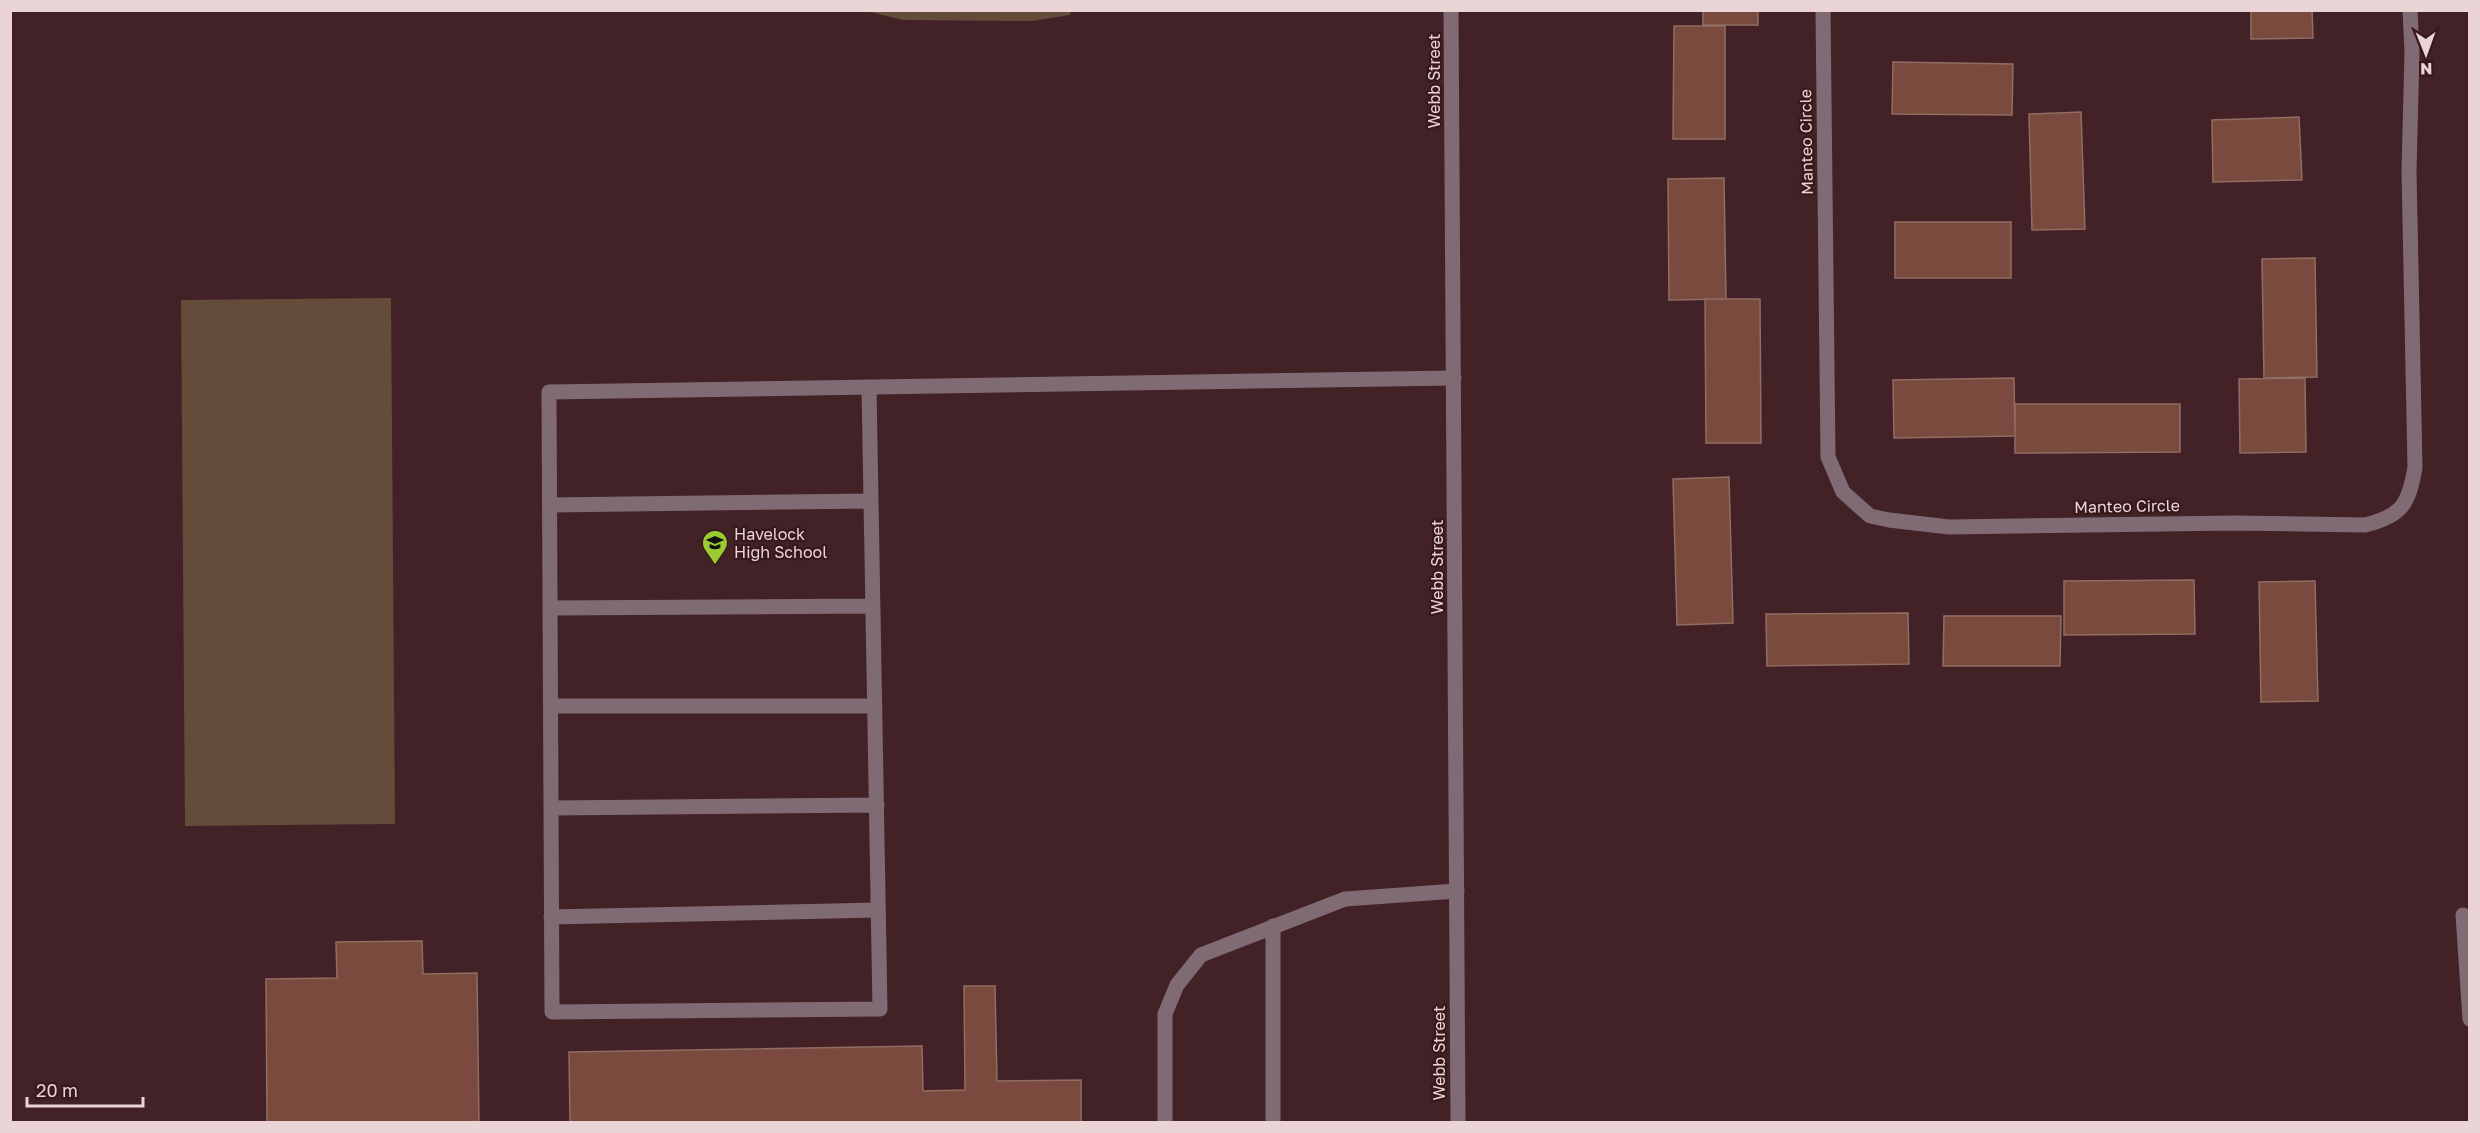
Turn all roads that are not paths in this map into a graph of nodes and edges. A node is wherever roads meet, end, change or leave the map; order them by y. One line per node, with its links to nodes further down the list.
1 (1451, 10): 4 (street, Webb Street)
2 (1823, 10): 3 (street, Manteo Circle)
3 (2410, 10)
4 (1454, 378): 5 (street); 14 (street, Webb Street)
5 (869, 387): 6 (street); 7 (street)
6 (871, 501): 7 (street); 8 (street)
7 (550, 505): 9 (street)
8 (873, 606): 9 (street); 11 (street)
9 (550, 608): 10 (street)
10 (550, 706): 11 (street); 13 (street)
11 (875, 706): 12 (street)
12 (876, 805): 13 (street); 15 (street)
13 (551, 808): 17 (street)
14 (1457, 891): 18 (street); 22 (street, Webb Street)
15 (878, 910): 17 (street); 17 (street)
16 (2463, 915): 19 (street)
17 (551, 917)
18 (1273, 926): 20 (street); 21 (street)
19 (2469, 1019)
20 (1165, 1122)
21 (1273, 1122)
22 (1458, 1122)

